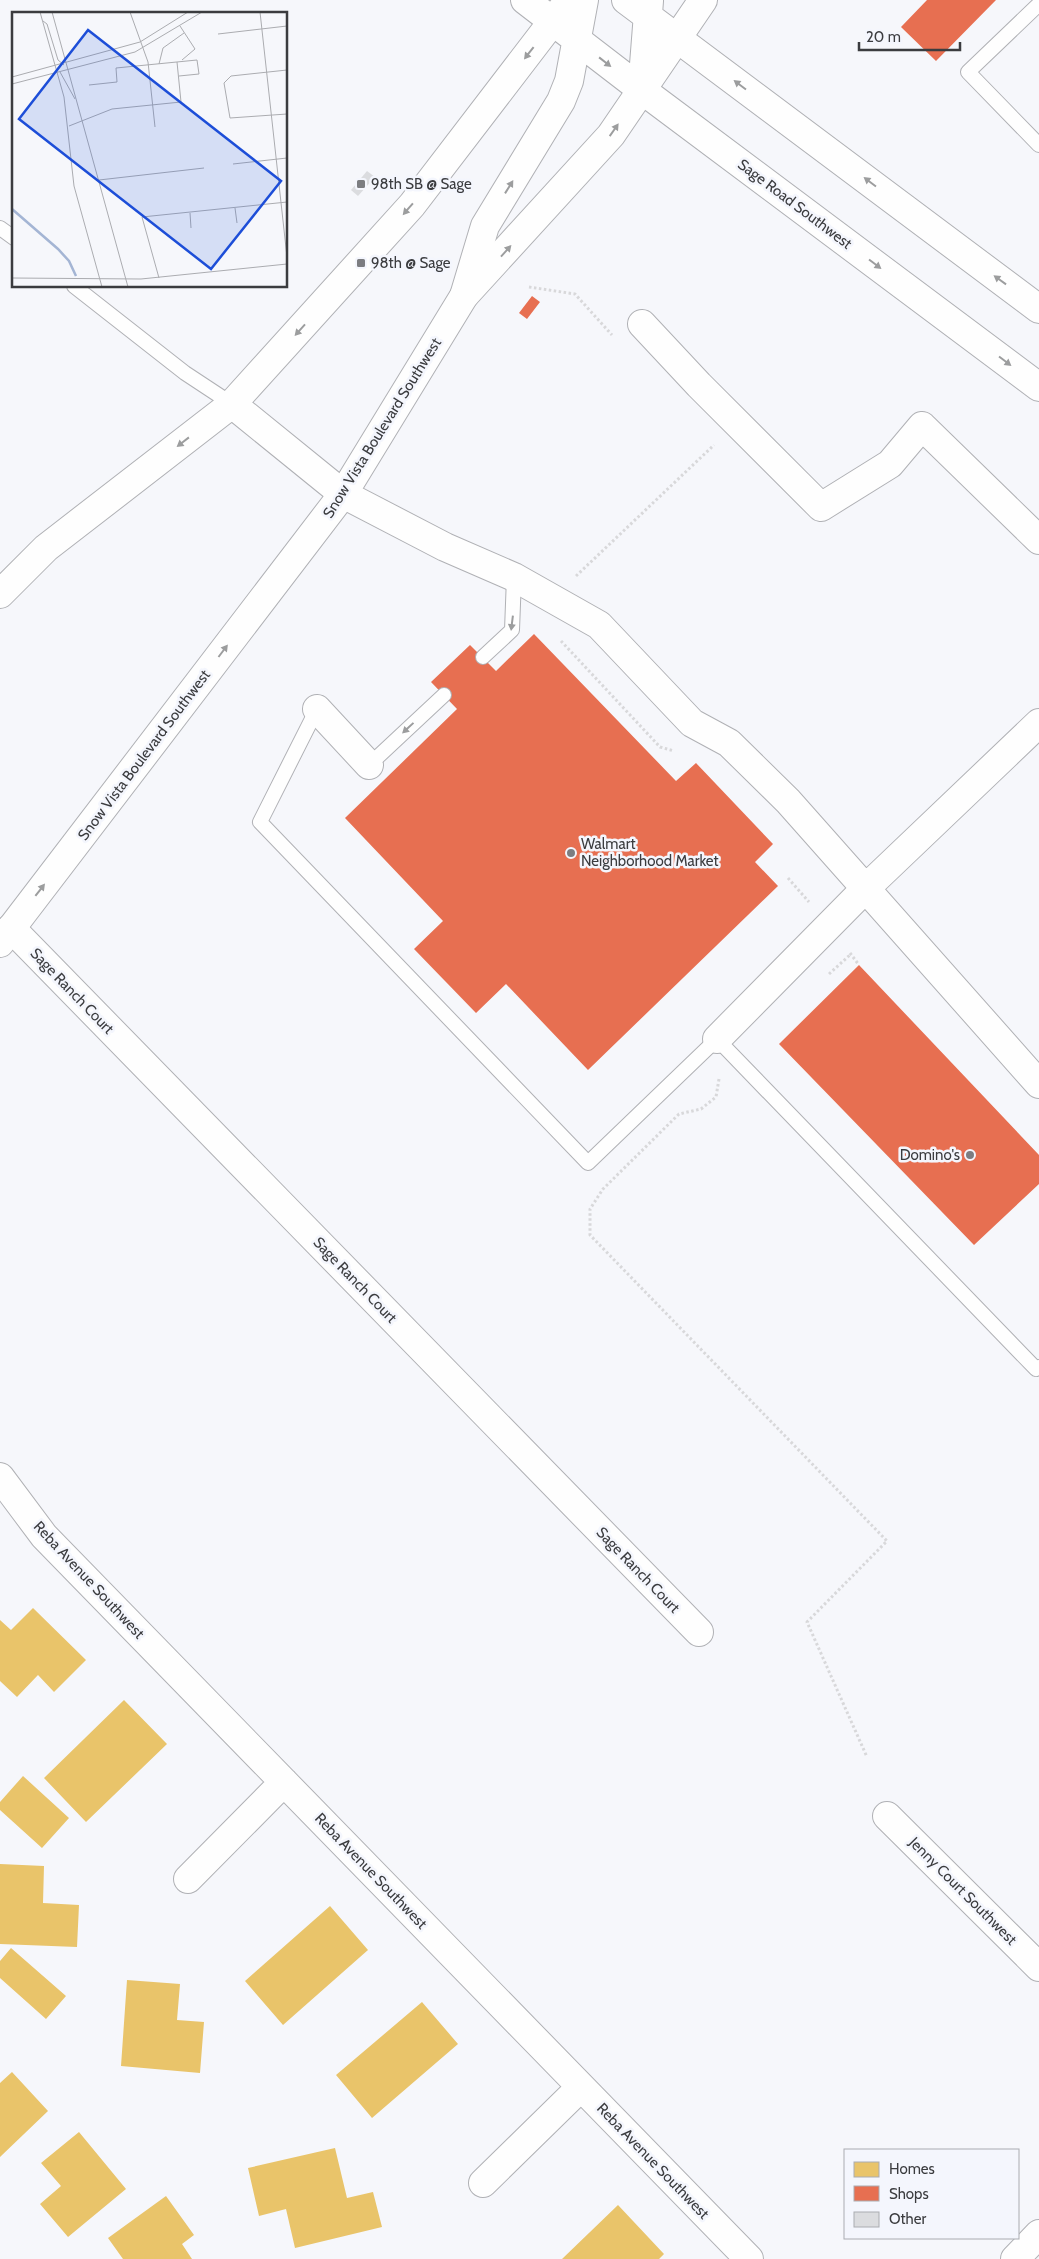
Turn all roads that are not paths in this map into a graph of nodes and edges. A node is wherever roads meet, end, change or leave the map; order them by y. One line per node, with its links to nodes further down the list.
1 (525, 0): 8 (street, Sage Road Southwest)
2 (569, 0): 8 (street)
3 (584, 0): 10 (street)
4 (626, 0): 7 (street)
5 (703, 0): 9 (street, Snow Vista Boulevard Southwest)
6 (1039, 4): 12 (lane)
7 (649, 8): 9 (street); 11 (street)
8 (552, 21): 10 (street, Sage Road Southwest); 20 (street, one-way to 20)
9 (678, 38): 11 (street, Snow Vista Boulevard Southwest); 17 (street, one-way to 9)
10 (575, 39): 11 (street, Sage Road Southwest, one-way to 11); 16 (street, one-way to 10)
11 (642, 90): 16 (street, Snow Vista Boulevard Southwest, one-way to 11); 19 (street, Sage Road Southwest, one-way to 19)
12 (1039, 145)
13 (0, 228): 14 (lane)
14 (12, 237)
15 (77, 288): 20 (lane)
16 (464, 296): 21 (street, Snow Vista Boulevard Southwest)
17 (1039, 309)
18 (642, 324): 22 (street)
19 (1039, 387)
20 (232, 404): 21 (street); 24 (street, one-way to 24)
21 (343, 494): 23 (street); 31 (street, Snow Vista Boulevard Southwest, one-way to 21)
22 (1039, 540)
23 (514, 577): 25 (lane, one-way to 25); 30 (street)
24 (0, 594)
25 (483, 658)
26 (444, 695): 29 (lane, one-way to 29)
27 (317, 708): 29 (street); 32 (lane)
28 (1039, 723): 30 (street)
29 (369, 765)
30 (865, 889): 32 (street); 33 (street)
31 (4, 930): 36 (street, Sage Ranch Court)
32 (717, 1039): 34 (lane)
33 (1039, 1084)
34 (1039, 1366)
35 (0, 1477): 37 (street, Reba Avenue Southwest)
36 (699, 1632)
37 (284, 1782): 39 (street); 41 (street, Reba Avenue Southwest)
38 (887, 1816): 40 (street, Jenny Court Southwest)
39 (188, 1879)
40 (1039, 1966)
41 (581, 2087): 42 (street); 44 (street, Reba Avenue Southwest)
42 (483, 2183)
43 (1039, 2234): 45 (street)
44 (749, 2259)
45 (1014, 2259)

